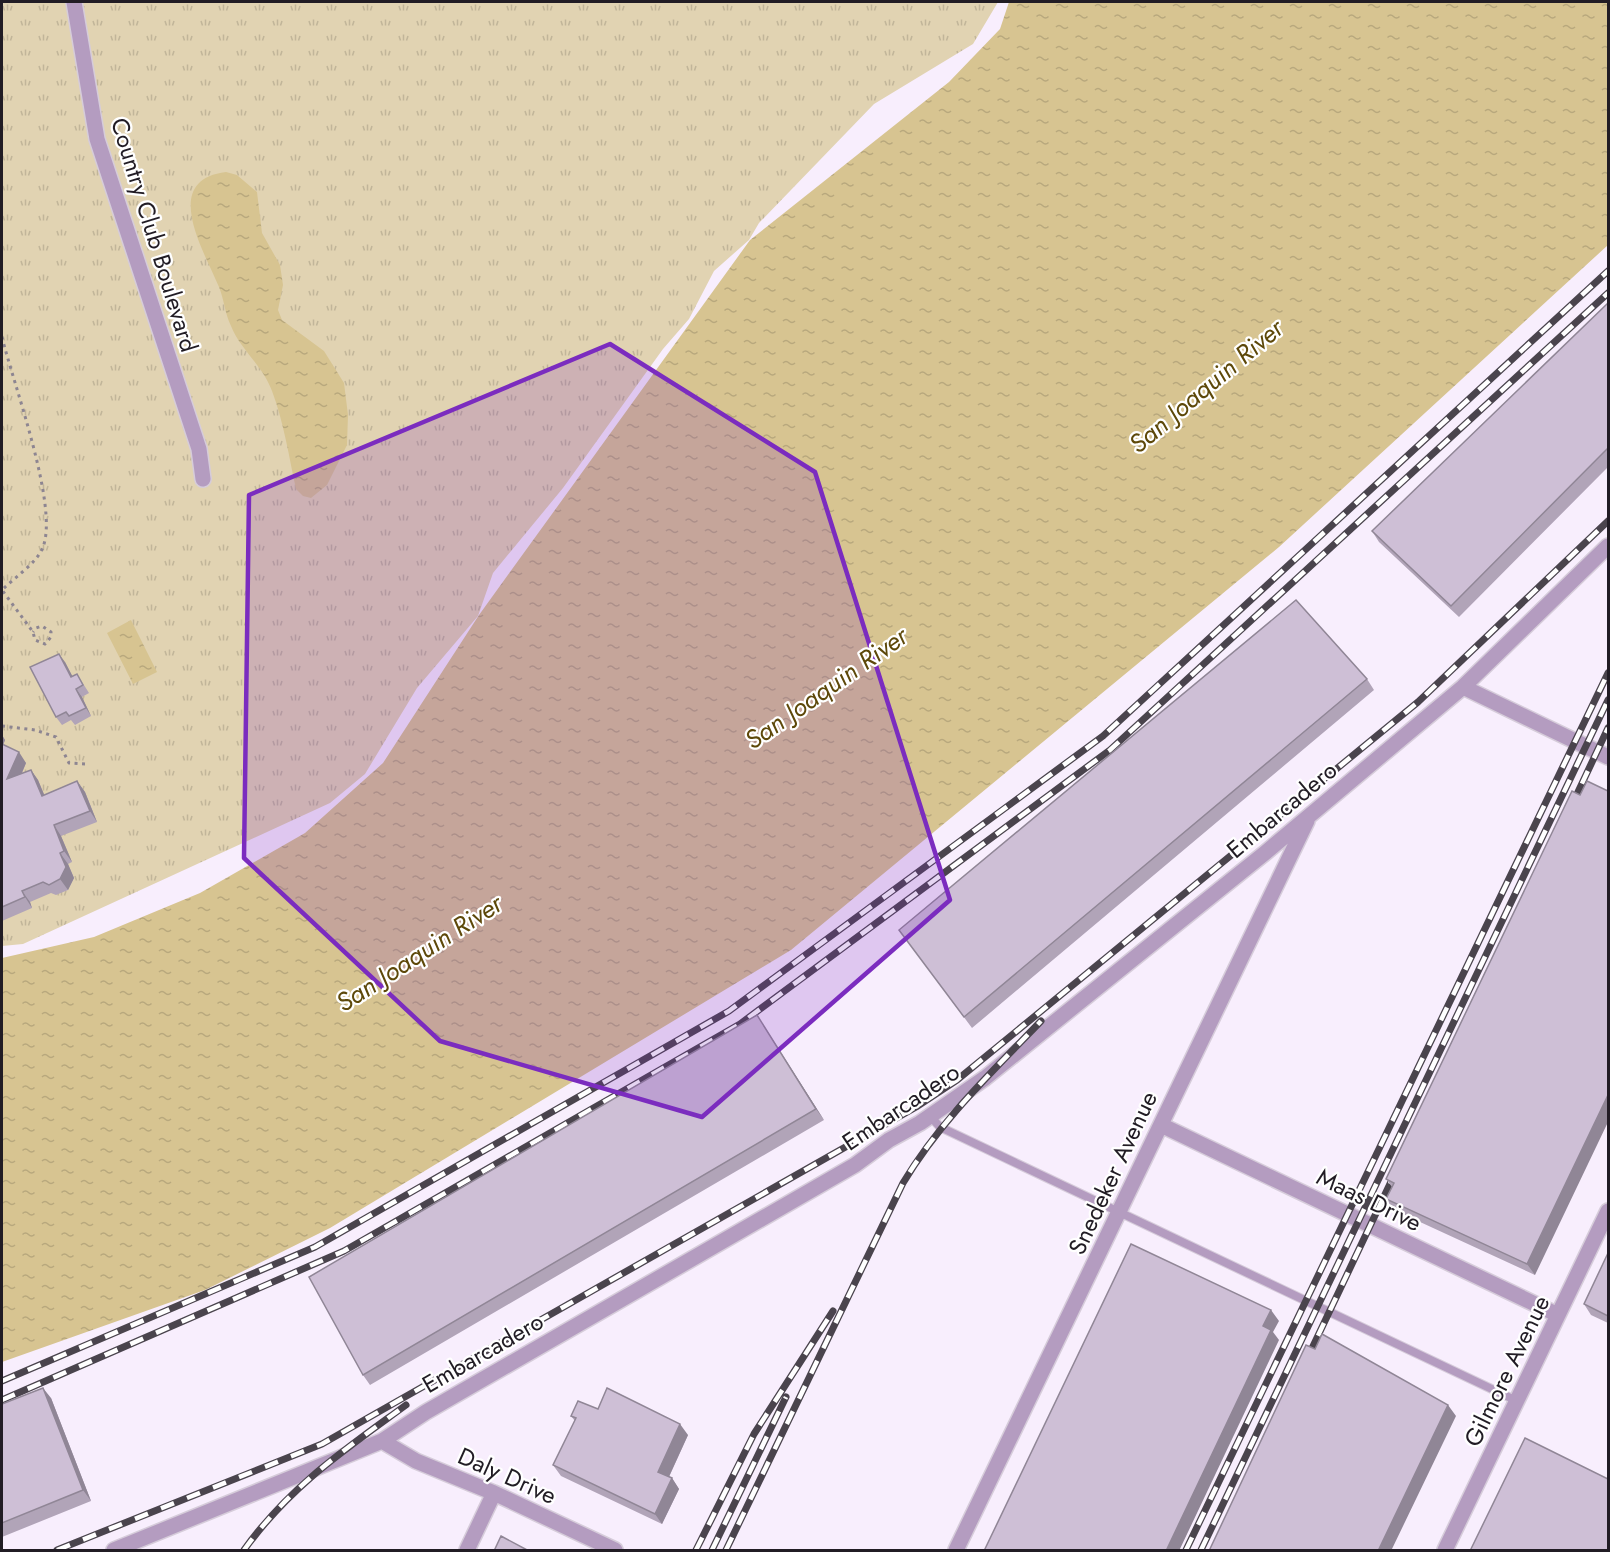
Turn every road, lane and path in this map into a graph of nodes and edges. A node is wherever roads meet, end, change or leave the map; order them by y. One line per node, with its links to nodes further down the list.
1 (74, 2): 3 (street, Country Club Boulevard)
2 (2, 337): 5 (path)
3 (203, 479)
4 (1608, 546): 7 (street, Embarcadero)
5 (2, 589): 6 (path)
6 (33, 632): 6 (path)
7 (1463, 687): 9 (street); 11 (street, Embarcadero)
8 (2, 726): 10 (path)
9 (1608, 757)
10 (85, 764)
11 (1310, 815): 12 (street, Embarcadero); 13 (street, Snedeker Avenue)
12 (930, 1116): 15 (lane); 18 (street, Embarcadero)
13 (1161, 1125): 15 (street, Snedeker Avenue); 16 (street, Maas Drive)
14 (1608, 1211): 16 (street, Gilmore Avenue)
15 (1120, 1212): 17 (lane); 23 (street, Snedeker Avenue)
16 (1558, 1316): 17 (street, Gilmore Avenue)
17 (1517, 1401): 24 (street, Gilmore Avenue)
18 (382, 1441): 19 (street, Daly Drive); 20 (street, Embarcadero)
19 (494, 1493): 21 (street); 22 (street, Daly Drive)
20 (114, 1551)
21 (467, 1551)
22 (615, 1551)
23 (956, 1551)
24 (1445, 1551)

